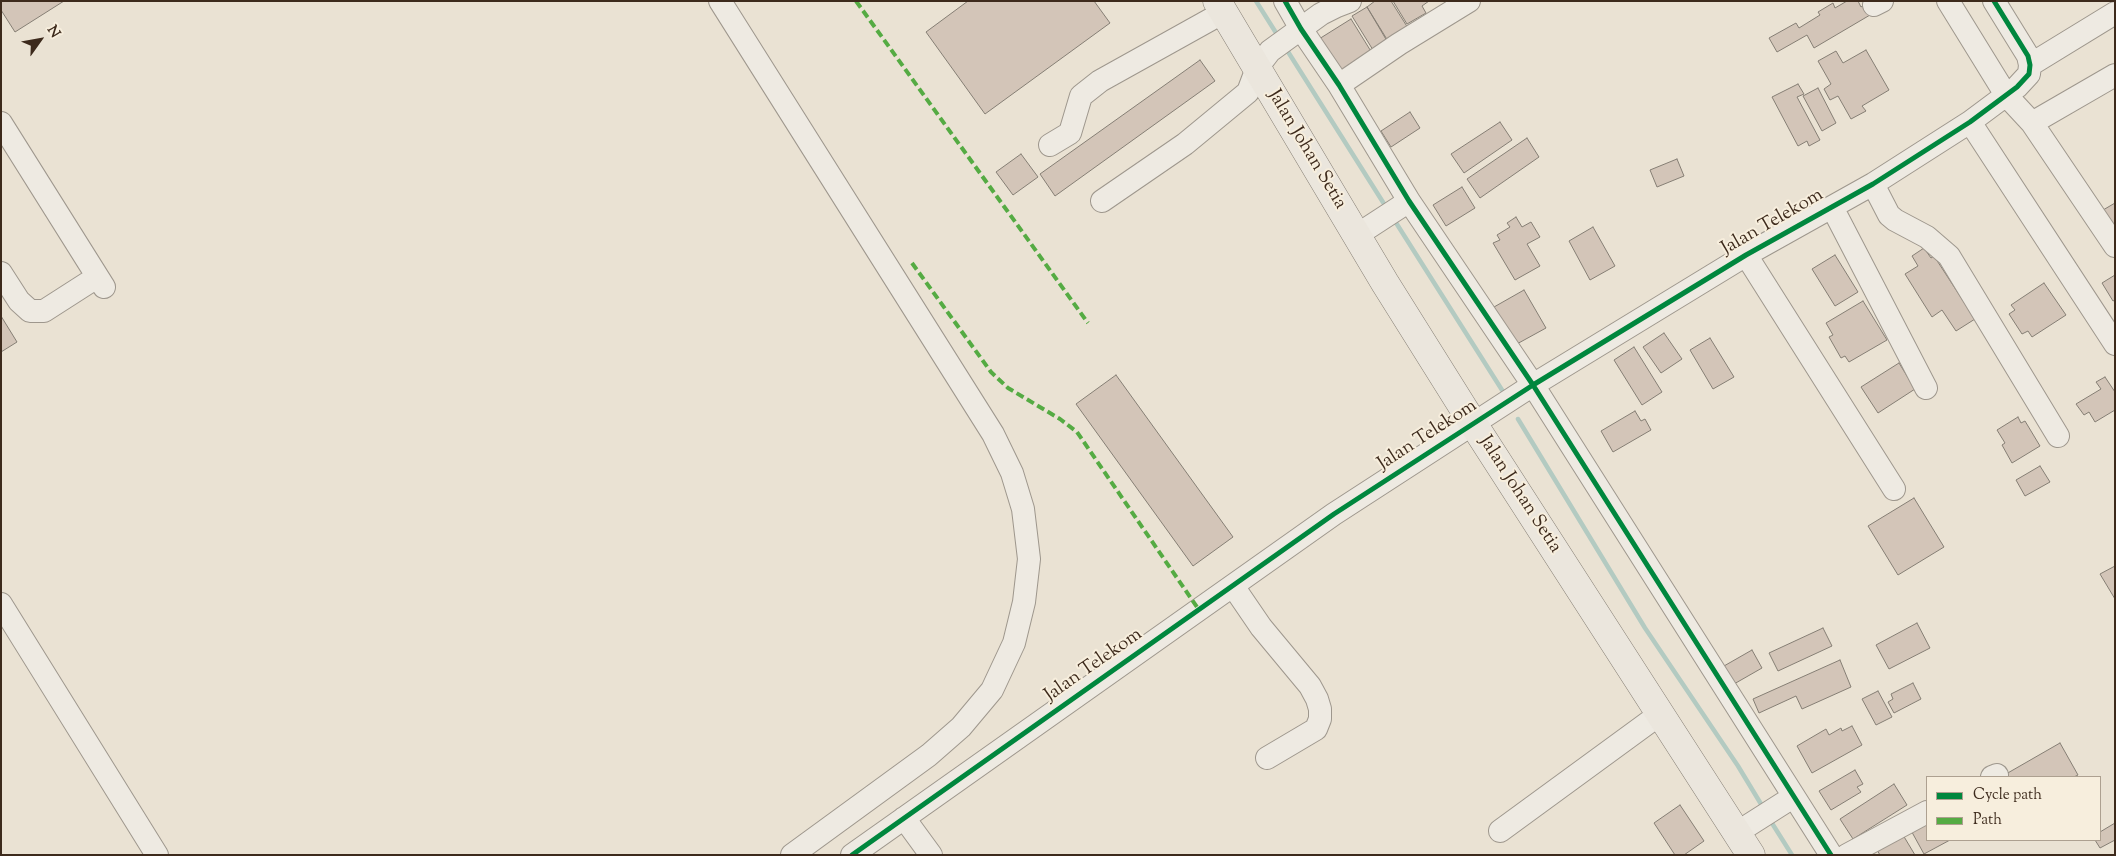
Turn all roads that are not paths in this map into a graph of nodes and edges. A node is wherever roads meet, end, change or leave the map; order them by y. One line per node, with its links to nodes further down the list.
1 (720, 1): 43 (street)
2 (1285, 1): 9 (street)
3 (1350, 1): 9 (street)
4 (1469, 1): 13 (street)
5 (1948, 1): 14 (street)
6 (1994, 1): 11 (street)
7 (1221, 7): 10 (main road, Jalan Johan Setia); 18 (street)
8 (2115, 13): 11 (street, Jalan Telekom)
9 (1296, 32): 10 (street); 13 (street)
10 (1264, 59): 20 (street); 23 (main road, Jalan Johan Setia)
11 (2030, 65): 14 (street, Jalan Telekom)
12 (2115, 75): 17 (street)
13 (1339, 85): 28 (street)
14 (2006, 95): 15 (street, Jalan Telekom); 17 (street)
15 (1970, 122): 19 (street, Jalan Telekom); 27 (street)
16 (1, 123): 26 (street)
17 (2032, 123): 24 (street)
18 (1050, 145)
19 (1873, 184): 22 (street, Jalan Telekom); 31 (street)
20 (1102, 201)
21 (1400, 207): 23 (street)
22 (1832, 207): 25 (street, Jalan Telekom); 29 (street)
23 (1362, 232): 30 (main road, Jalan Johan Setia)
24 (2115, 246)
25 (1746, 255): 28 (street, Jalan Telekom); 32 (street)
26 (1, 273)
27 (2115, 344)
28 (1533, 385): 30 (street, Jalan Telekom); 37 (street)
29 (1926, 388)
30 (1474, 425): 33 (street, Jalan Telekom); 35 (main road, Jalan Johan Setia)
31 (2058, 436)
32 (1894, 489)
33 (1232, 586): 36 (street); 39 (street, Jalan Telekom)
34 (1, 604): 42 (street)
35 (1660, 714): 40 (street); 41 (main road, Jalan Johan Setia)
36 (1267, 758)
37 (1787, 801): 41 (street); 46 (street)
38 (1926, 813): 47 (street)
39 (904, 818): 44 (street, Jalan Telekom); 45 (street)
40 (1500, 831)
41 (1747, 836)
42 (157, 855)
43 (792, 855)
44 (852, 855)
45 (932, 855)
46 (1831, 855)
47 (1846, 855)

